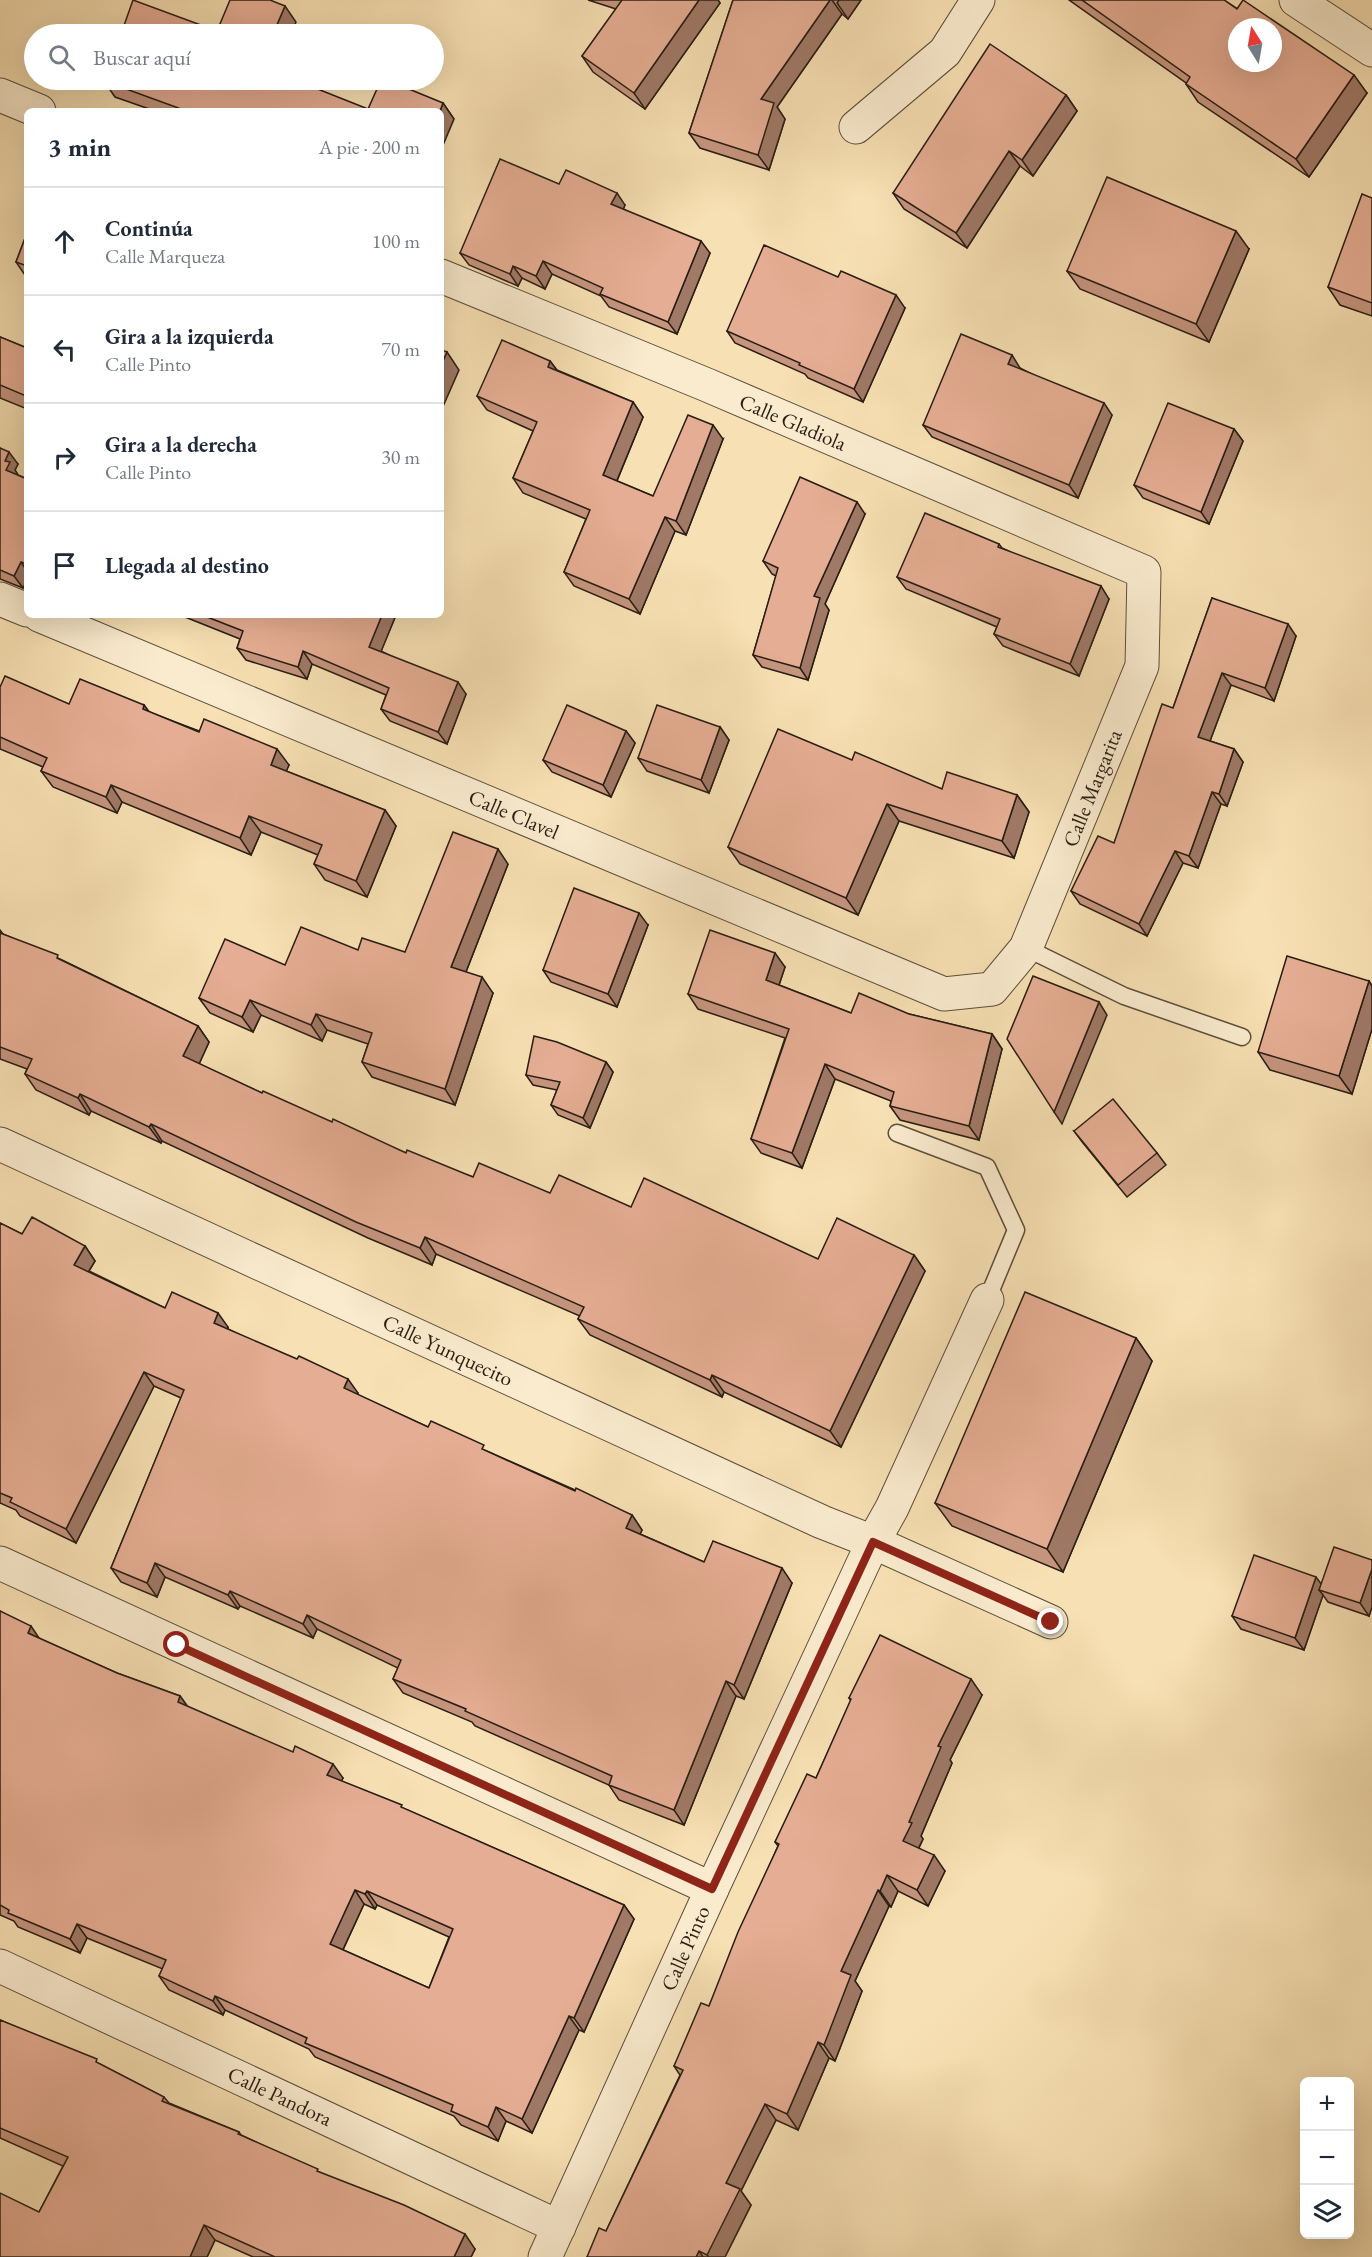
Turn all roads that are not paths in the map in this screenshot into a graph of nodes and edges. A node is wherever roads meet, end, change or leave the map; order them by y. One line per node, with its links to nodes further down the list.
1 (978, 0): 6 (street)
2 (1296, 0): 3 (street)
3 (1372, 50)
4 (0, 95): 5 (street)
5 (32, 108)
6 (856, 127)
7 (444, 277): 8 (street, Calle Gladiola)
8 (1144, 572): 12 (street, Calle Margarita)
9 (0, 599): 10 (street)
10 (24, 609)
11 (46, 618): 13 (street, Calle Clavel)
12 (1026, 948): 13 (street, Calle Margarita); 14 (lane)
13 (992, 989)
14 (1242, 1037)
15 (897, 1133): 17 (lane)
16 (0, 1144): 18 (street, Calle Yunquecito)
17 (987, 1300): 18 (street, Calle Pinto)
18 (885, 1547): 20 (street); 21 (street, Calle Pinto)
19 (0, 1563): 21 (street)
20 (1051, 1622)
21 (712, 1889): 23 (street, Calle Pinto)
22 (0, 1966): 23 (street, Calle Pandora)
23 (559, 2227): 24 (street, Calle Pinto)
24 (545, 2257)

